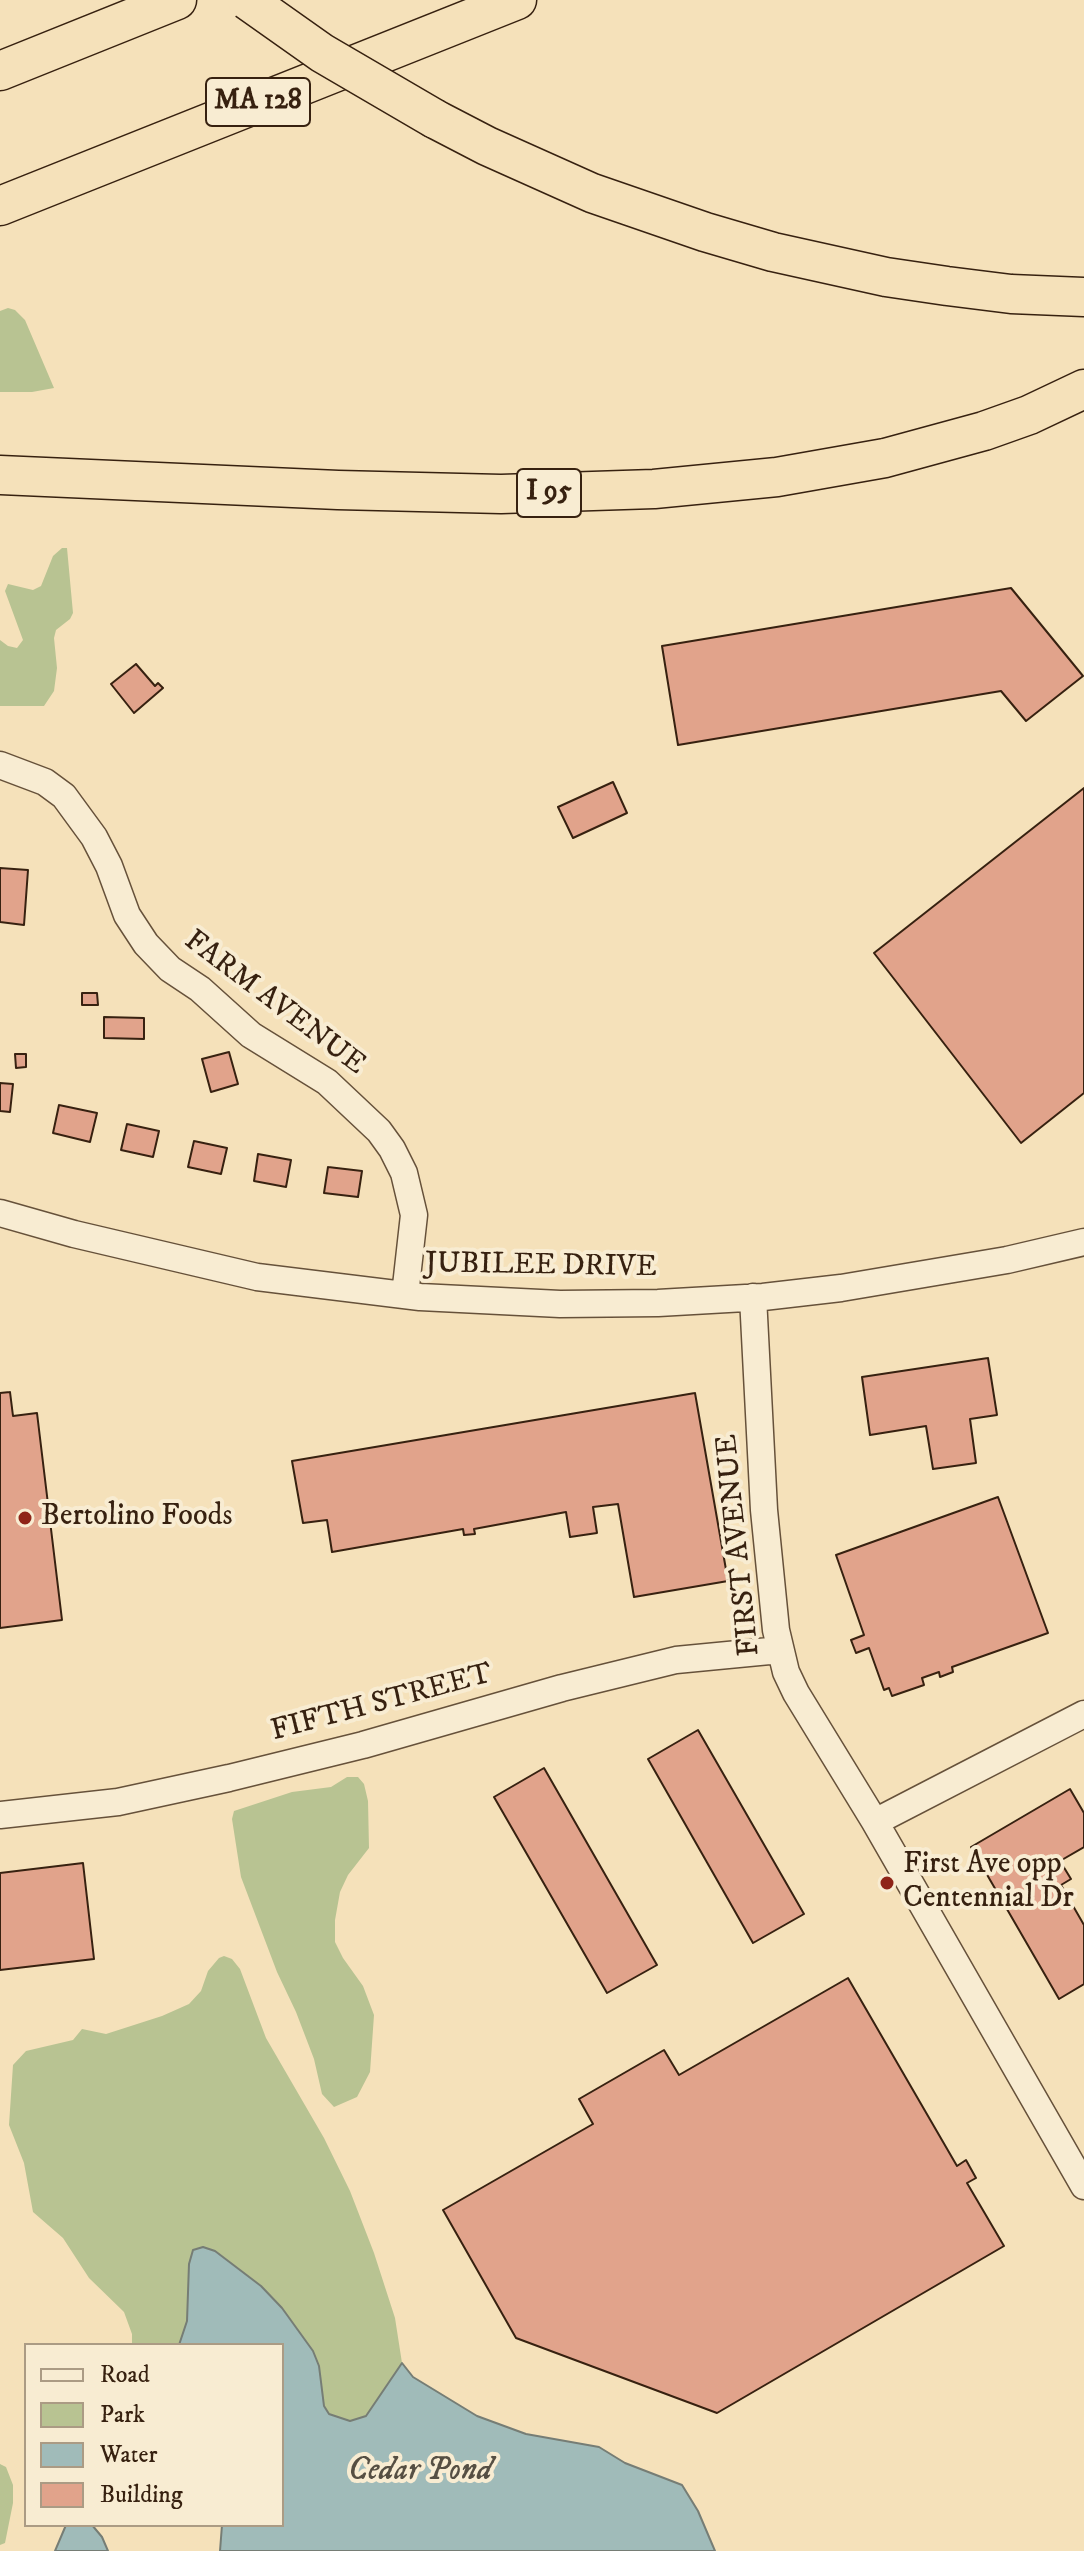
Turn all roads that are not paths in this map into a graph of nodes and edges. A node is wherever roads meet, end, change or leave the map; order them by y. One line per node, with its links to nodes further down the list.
1 (177, 0): 4 (highway)
2 (247, 0): 6 (highway, bridge)
3 (517, 0): 5 (highway, MA 128)
4 (0, 71)
5 (0, 206)
6 (1069, 297)
7 (1084, 389): 8 (highway, I 95)
8 (0, 475)
9 (0, 765): 12 (street, FARM AVENUE)
10 (0, 1213): 12 (street, JUBILEE DRIVE)
11 (1084, 1242): 13 (street, JUBILEE DRIVE)
12 (405, 1295): 13 (street, JUBILEE DRIVE)
13 (753, 1297): 14 (street, FIRST AVENUE)
14 (780, 1650): 16 (street, FIFTH STREET); 17 (street, FIRST AVENUE)
15 (1084, 1714): 17 (street)
16 (0, 1815)
17 (875, 1822): 18 (street, FIRST AVENUE)
18 (1084, 2186)

